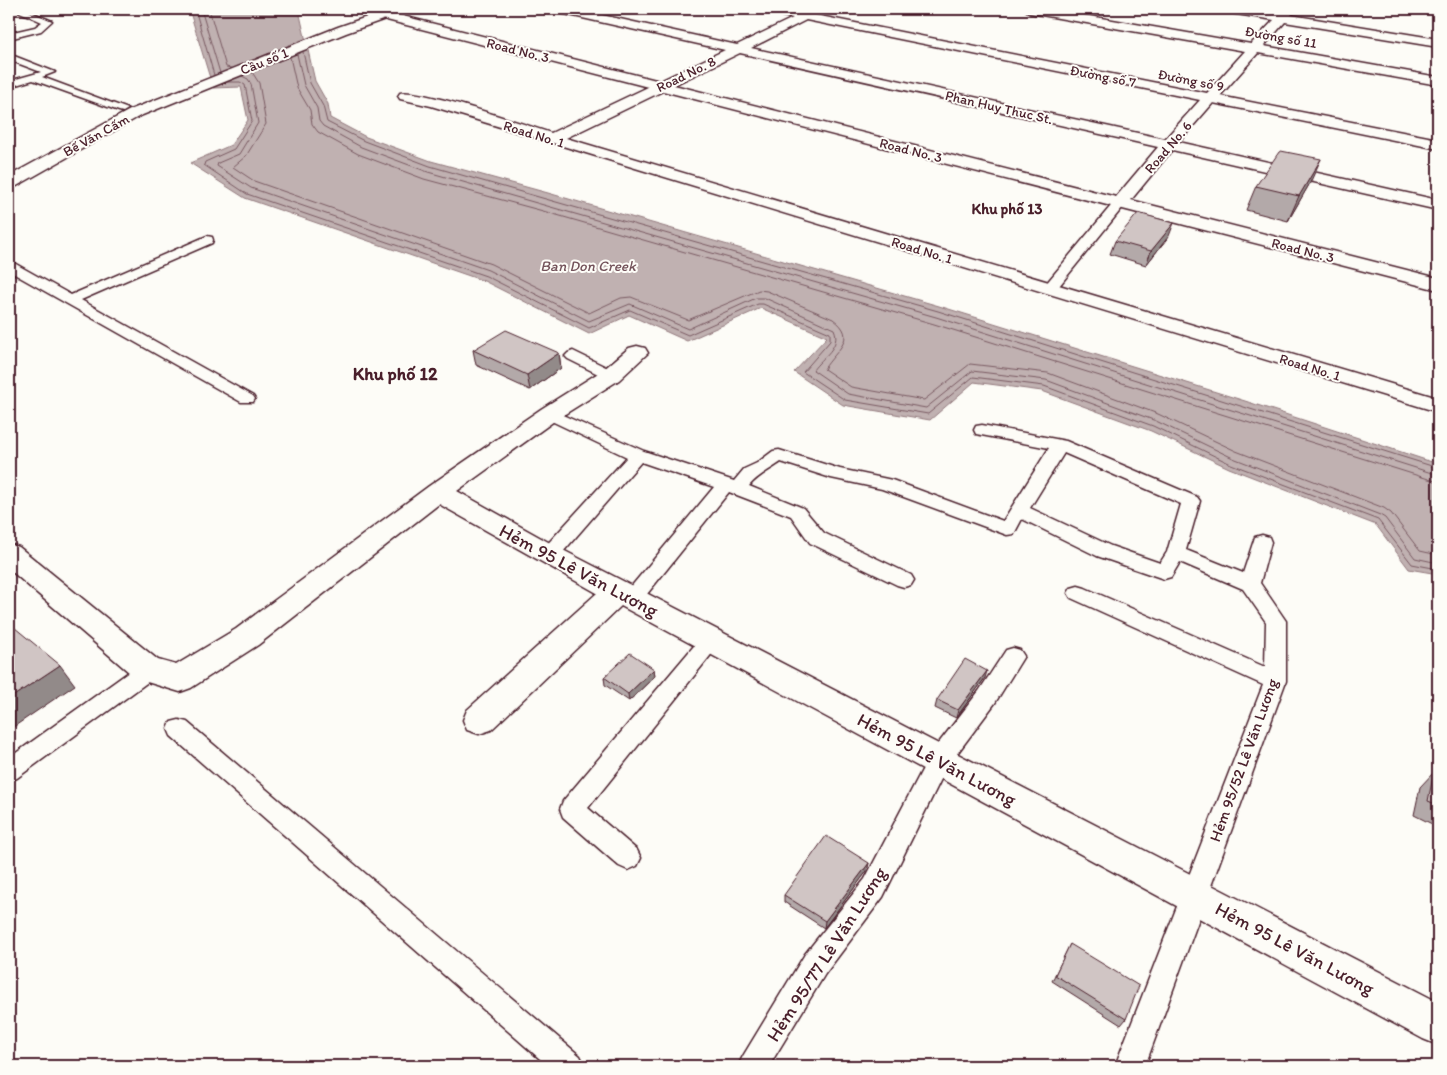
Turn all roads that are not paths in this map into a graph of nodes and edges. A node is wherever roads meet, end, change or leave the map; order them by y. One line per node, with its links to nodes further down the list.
1 (17, 9): 12 (lane)
2 (401, 9): 10 (street)
3 (560, 9): 14 (street, Phan Huy Thuc St.)
4 (768, 9): 11 (street, Đường số 7)
5 (820, 9): 11 (street, Road No. 8)
6 (826, 9): 17 (street, Đường số 9)
7 (1030, 9): 15 (street, Đường số 11)
8 (1230, 9): 9 (street)
9 (1286, 13): 13 (street); 15 (street, Road No. 6)
10 (383, 16): 22 (street, Road No. 3); 25 (street, Cầu số 1)
11 (805, 16): 14 (street, Road No. 8); 27 (street, Đường số 7)
12 (9, 36)
13 (1438, 43)
14 (740, 48): 22 (street, Road No. 8); 31 (street, Phan Huy Thuc St.)
15 (1255, 48): 19 (street, Đường số 11); 23 (street, Road No. 6)
16 (9, 57): 18 (lane)
17 (1158, 74)
18 (33, 77): 21 (lane); 28 (lane)
19 (1438, 81)
20 (1205, 83): 23 (street, Đường số 9)
21 (9, 84)
22 (662, 86): 29 (street, Road No. 8); 33 (street, Road No. 3)
23 (1222, 86): 24 (street, Đường số 9); 27 (street, Road No. 6)
24 (1238, 89)
25 (185, 92): 32 (street, Bế Văn Cấm)
26 (405, 96): 29 (street, Road No. 1)
27 (1211, 97): 30 (street, Đường số 7); 31 (street, Road No. 6)
28 (122, 108)
29 (551, 139): 38 (street, Road No. 1)
30 (1438, 144)
31 (1168, 145): 33 (street, Road No. 6); 34 (street, Phan Huy Thuc St.)
32 (9, 182)
33 (1119, 204): 37 (street, Road No. 3); 38 (lane, Road No. 6)
34 (1438, 205)
35 (207, 240): 39 (lane)
36 (9, 266): 39 (lane)
37 (1438, 284)
38 (1050, 288): 44 (street, Road No. 1)
39 (70, 300): 43 (lane)
40 (637, 353): 42 (street)
41 (573, 356): 42 (lane)
42 (611, 374): 45 (street)
43 (247, 399)
44 (1438, 405)
45 (549, 414): 48 (lane); 50 (street)
46 (982, 430): 47 (lane)
47 (1060, 445): 51 (lane); 53 (lane)
48 (638, 455): 49 (lane); 55 (lane)
49 (731, 487): 51 (lane); 56 (lane); 59 (lane)
50 (438, 492): 55 (street, Hẻm 95 Lê Văn Lương); 62 (street)
51 (1019, 510): 53 (lane)
52 (1262, 542): 57 (lane)
53 (1176, 553): 57 (lane)
54 (9, 554): 62 (street)
55 (550, 555): 59 (street, Hẻm 95 Lê Văn Lương)
56 (904, 580)
57 (1250, 584): 63 (lane, Hẻm 95/52 Lê Văn Lương)
58 (1078, 594): 63 (lane)
59 (625, 595): 60 (street, Hẻm 95 Lê Văn Lương); 64 (street)
60 (711, 640): 66 (street, Hẻm 95 Lê Văn Lương); 68 (lane)
61 (1013, 656): 66 (lane)
62 (148, 670): 67 (lane)
63 (1275, 681): 69 (lane, Hẻm 95/52 Lê Văn Lương)
64 (479, 720)
65 (179, 729): 71 (lane)
66 (939, 760): 69 (street, Hẻm 95 Lê Văn Lương); 72 (lane, Hẻm 95/77 Lê Văn Lương)
67 (9, 770)
68 (628, 858)
69 (1194, 895): 70 (street, Hẻm 95 Lê Văn Lương); 73 (lane, Hẻm 95/52 Lê Văn Lương)
70 (1438, 1024)
71 (570, 1066)
72 (753, 1066)
73 (1130, 1066)

